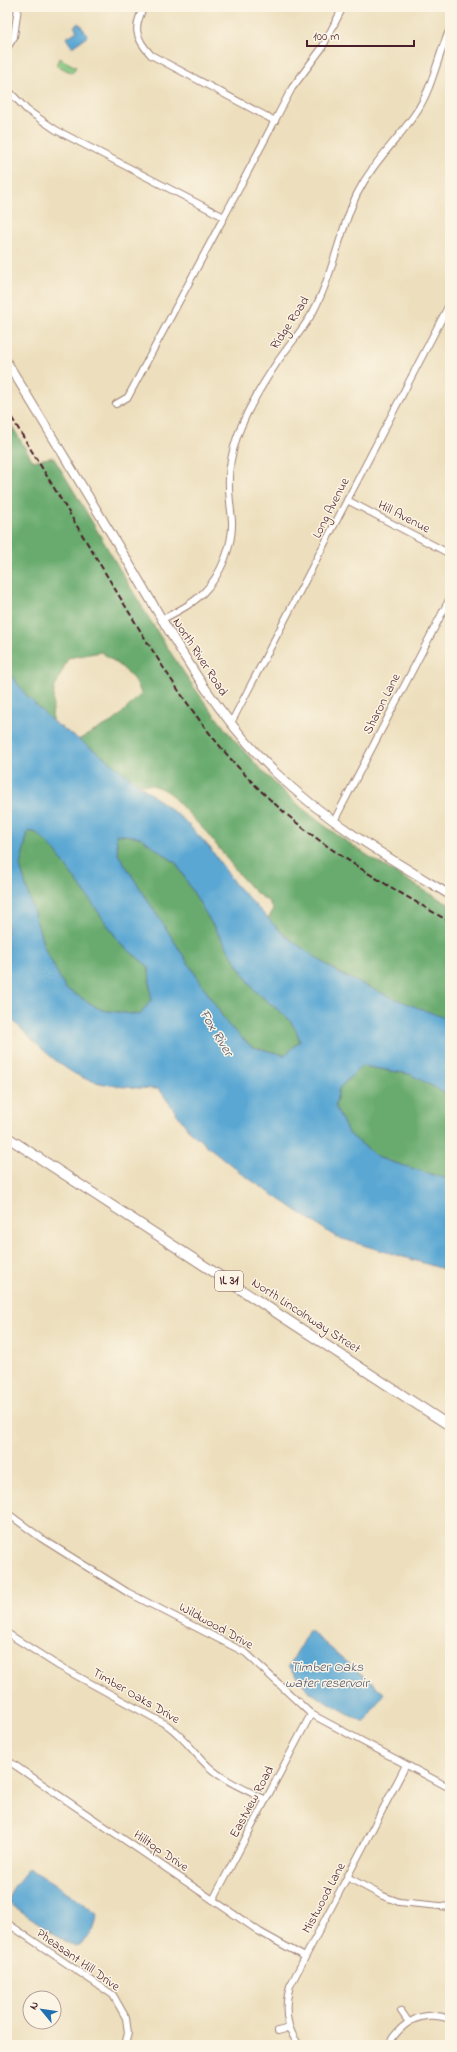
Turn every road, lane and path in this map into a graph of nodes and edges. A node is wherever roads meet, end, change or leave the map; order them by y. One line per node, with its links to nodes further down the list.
1 (18, 7): 5 (street)
2 (144, 7): 7 (street)
3 (343, 7): 7 (street)
4 (450, 29): 15 (street, Ridge Road)
5 (7, 48)
6 (7, 89): 8 (street)
7 (275, 121): 8 (street)
8 (224, 217): 11 (street)
9 (450, 303): 12 (street, Long Avenue)
10 (7, 362): 15 (main road, North River Road)
11 (116, 404)
12 (347, 500): 13 (street, Hill Avenue); 16 (street, Long Avenue)
13 (450, 554)
14 (450, 598): 17 (street, Sharon Lane)
15 (161, 620): 16 (main road, North River Road)
16 (231, 723): 17 (main road, North River Road)
17 (334, 821): 18 (main road, North River Road)
18 (450, 895)
19 (7, 1137): 20 (main road, North Lincolnway Street / IL 31)
20 (450, 1426)
21 (7, 1513): 23 (street, Wildwood Drive)
22 (7, 1633): 27 (street, Timber Oaks Drive)
23 (311, 1714): 25 (street, Wildwood Drive); 27 (street, Eastview Road)
24 (7, 1760): 29 (street, Hilltop Drive)
25 (406, 1765): 26 (street, Wildwood Drive); 28 (street, Mistwood Lane)
26 (450, 1788)
27 (266, 1800): 29 (street, Eastview Road)
28 (347, 1877): 30 (street); 32 (street, Mistwood Lane)
29 (213, 1900): 32 (street, Hilltop Drive)
30 (450, 1907)
31 (7, 1924): 38 (street, Pheasant Hill Drive)
32 (305, 1957): 36 (street, Mistwood Lane)
33 (401, 2011): 35 (street)
34 (450, 2019): 35 (street)
35 (408, 2021): 40 (street)
36 (289, 2028): 37 (street); 39 (street, Mistwood Lane)
37 (278, 2031)
38 (125, 2045)
39 (299, 2045)
40 (388, 2045)

